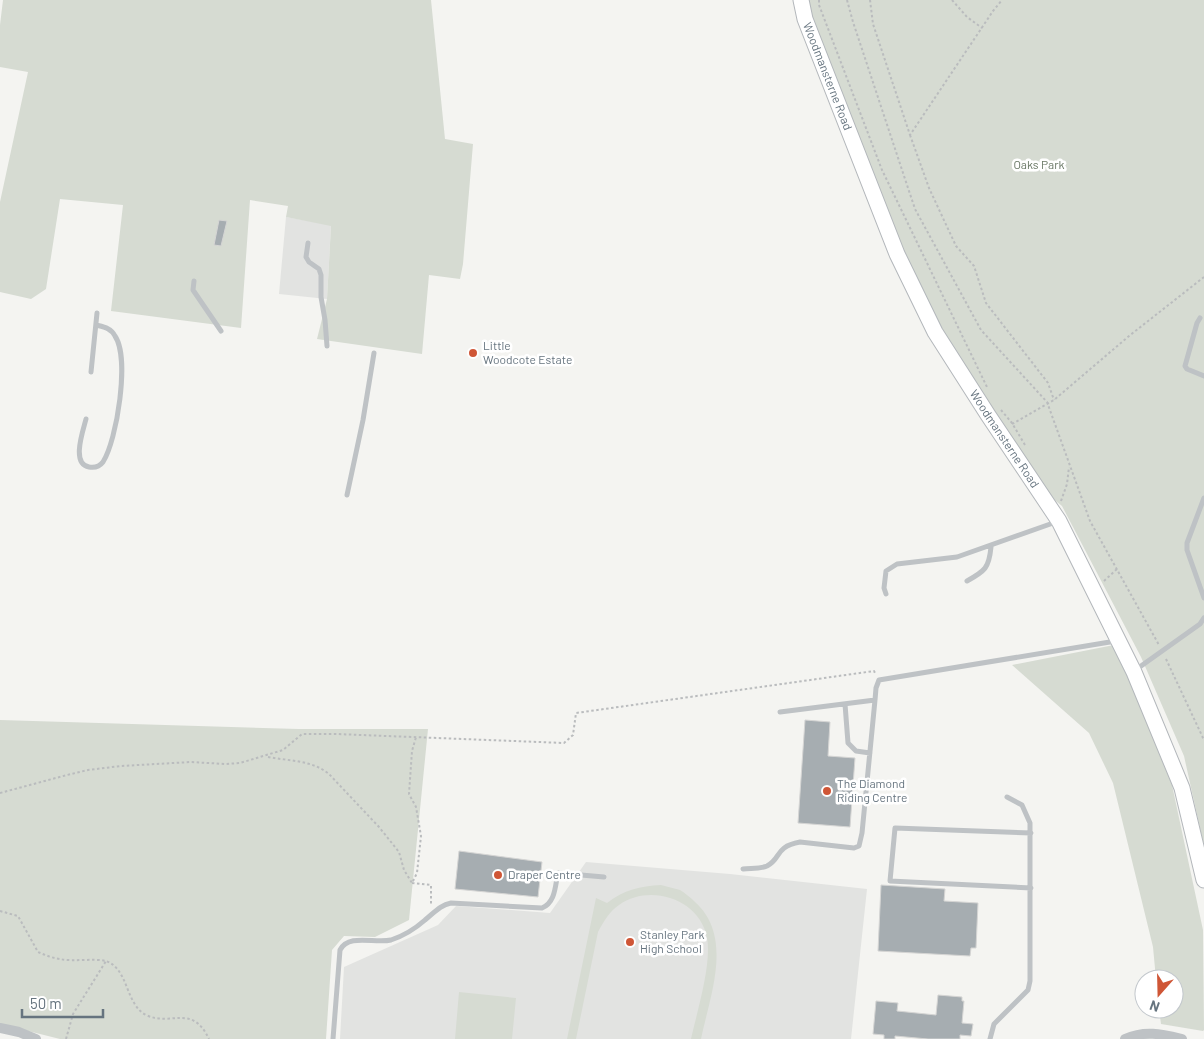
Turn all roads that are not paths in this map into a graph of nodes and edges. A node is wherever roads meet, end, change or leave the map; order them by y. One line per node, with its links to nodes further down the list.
1 (800, 0): 15 (main road, Woodmansterne Road)
2 (308, 243): 8 (lane)
3 (194, 281): 7 (lane)
4 (97, 313): 6 (lane)
5 (1200, 318): 11 (lane)
6 (96, 325): 10 (lane); 12 (lane)
7 (221, 331)
8 (327, 346)
9 (374, 353): 13 (lane)
10 (91, 372)
11 (1204, 376)
12 (86, 419)
13 (347, 495)
14 (1204, 498): 19 (lane)
15 (1059, 521): 16 (lane); 21 (main road, Woodmansterne Road)
16 (991, 546): 17 (lane); 18 (lane)
17 (967, 581)
18 (886, 594)
19 (1204, 598)
20 (1204, 618): 22 (lane)
21 (1119, 640): 22 (main road, Woodmansterne Road); 23 (lane)
22 (1134, 672): 31 (main road, Woodmansterne Road)
23 (875, 700): 24 (lane); 26 (lane)
24 (845, 704): 25 (lane); 26 (lane)
25 (780, 712)
26 (870, 752): 29 (lane)
27 (1007, 797): 28 (lane)
28 (1031, 834): 32 (lane); 32 (lane)
29 (742, 869)
30 (604, 877): 35 (lane)
31 (1204, 880)
32 (1031, 888): 36 (lane)
33 (0, 1028): 34 (street)
34 (36, 1039)
35 (333, 1039)
36 (990, 1039)
37 (1125, 1039): 38 (street)
38 (1182, 1039)

